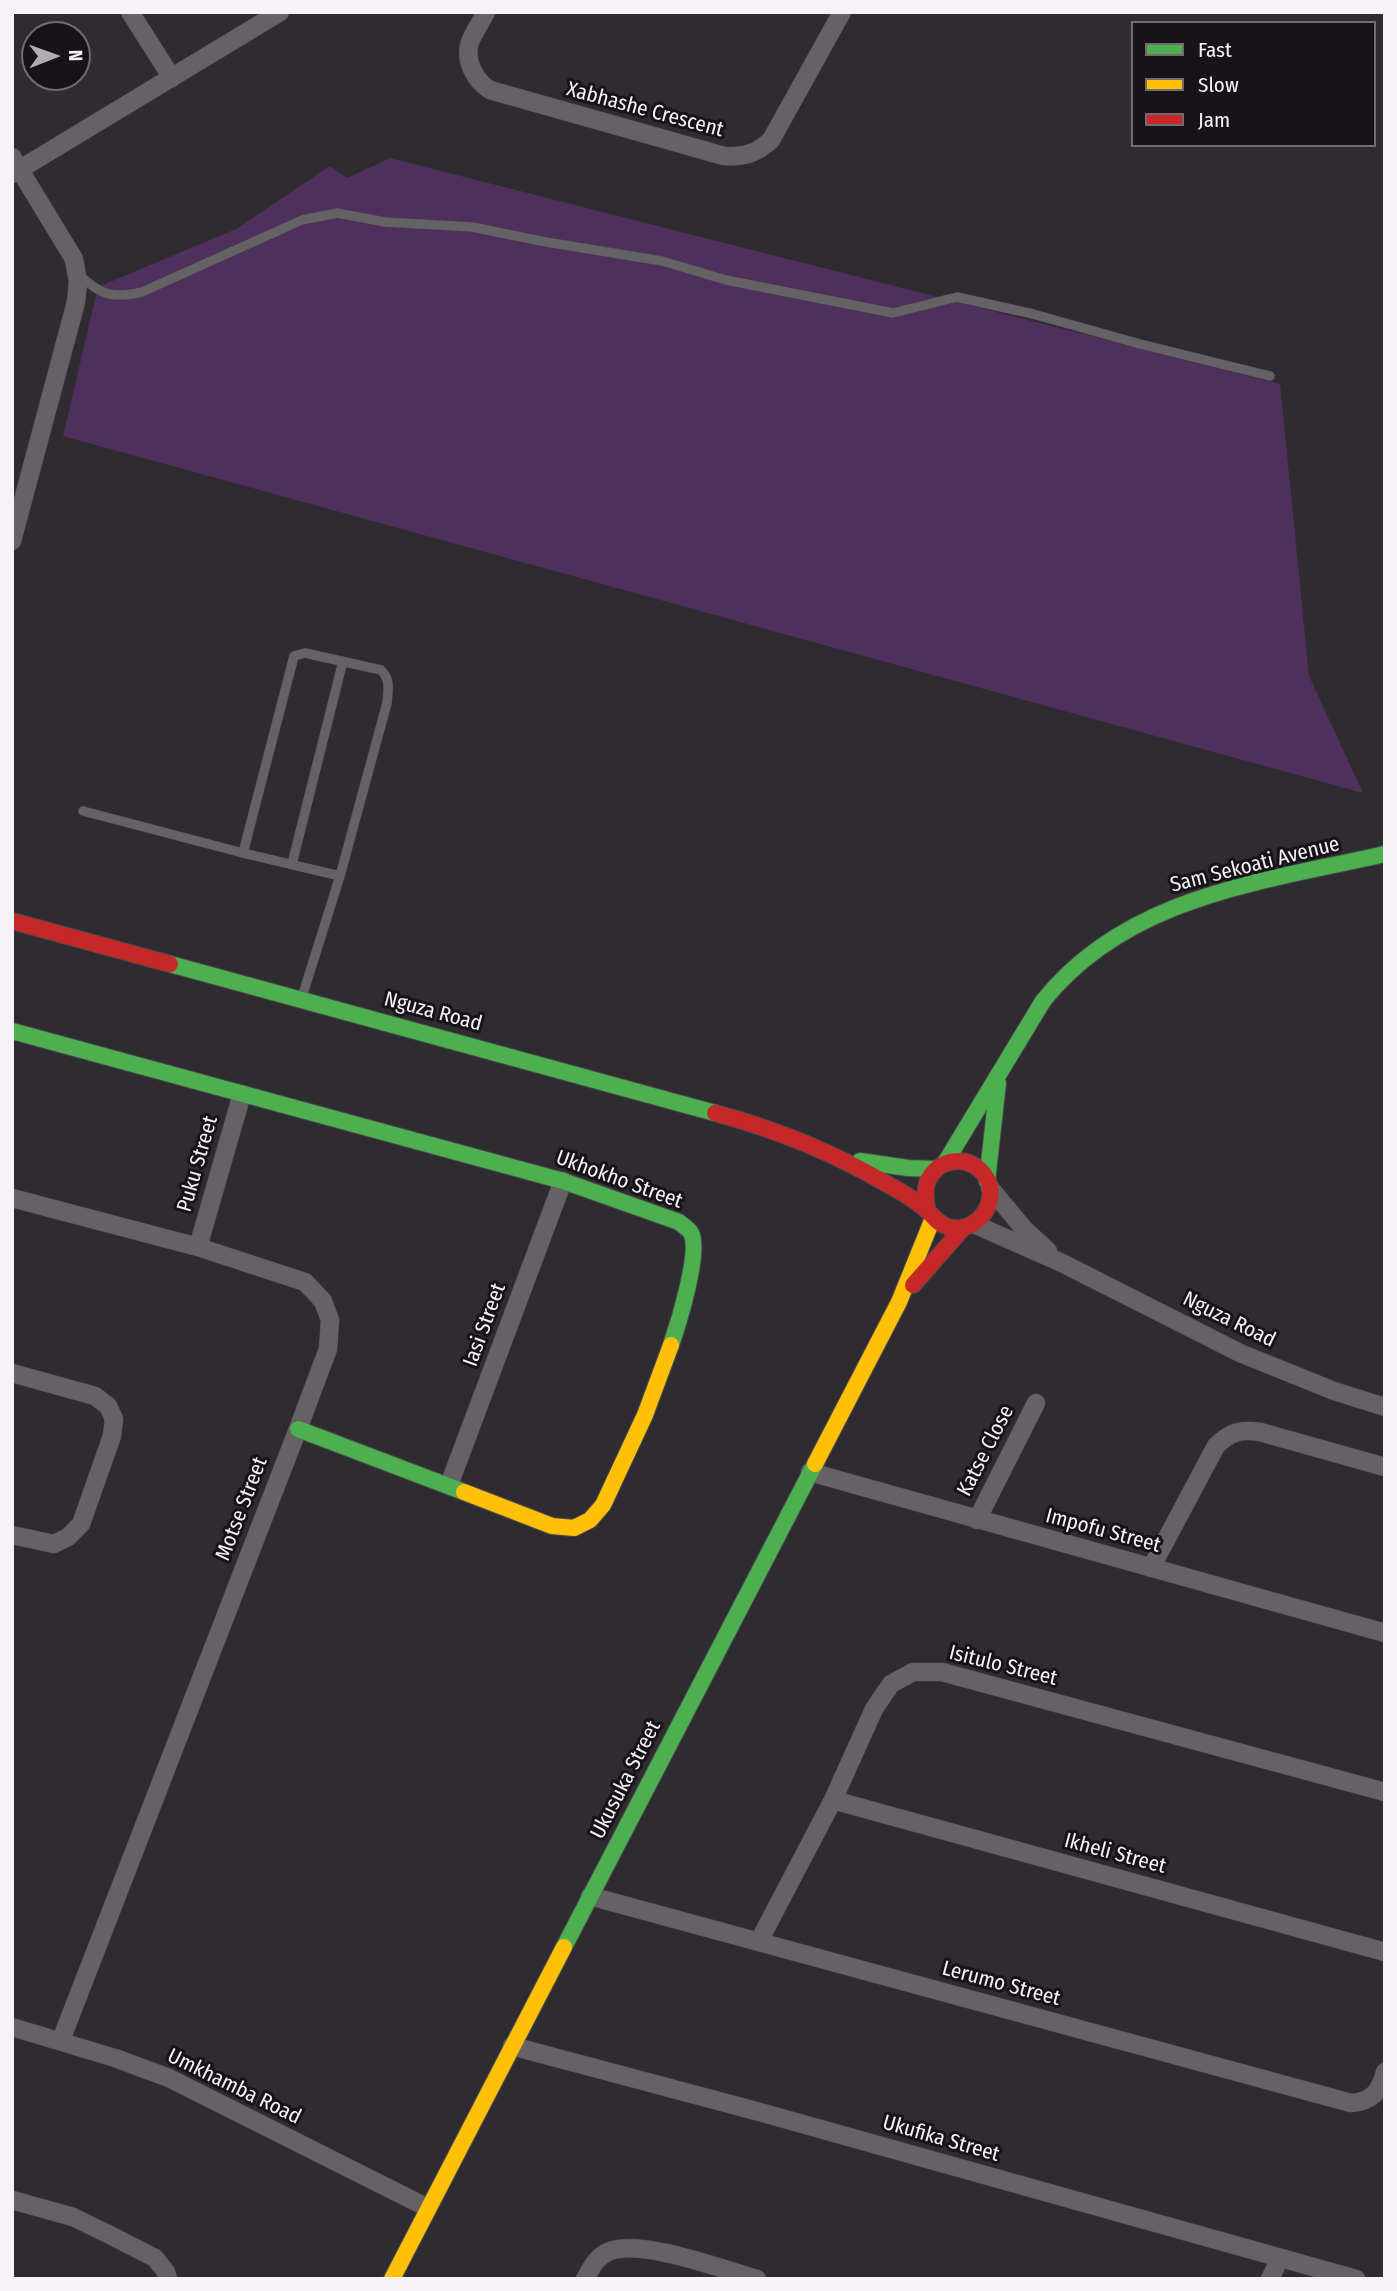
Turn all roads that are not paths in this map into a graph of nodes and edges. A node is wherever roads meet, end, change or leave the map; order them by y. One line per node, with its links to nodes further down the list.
1 (130, 12): 5 (street)
2 (280, 12): 5 (street)
3 (486, 12): 4 (street, Xabhashe Crescent)
4 (842, 12)
5 (172, 78): 6 (street)
6 (15, 167): 7 (street)
7 (78, 274): 8 (lane); 9 (street)
8 (1270, 376)
9 (20, 481): 10 (street)
10 (12, 541)
11 (343, 661): 13 (lane); 15 (lane); 16 (lane)
12 (83, 811): 13 (lane)
13 (243, 853): 15 (lane)
14 (1385, 854): 20 (street, Sam Sekoati Avenue)
15 (292, 864): 16 (lane)
16 (340, 876): 18 (lane)
17 (12, 920): 18 (street, Nguza Road)
18 (301, 999): 22 (street, Nguza Road)
19 (12, 1031): 21 (street, Ukhokho Street)
20 (999, 1076): 23 (street, Sam Sekoati Avenue); 25 (street, Sam Sekoati Avenue)
21 (242, 1094): 24 (street, Ukhokho Street); 29 (street, Puku Street)
22 (839, 1157): 23 (street, Nguza Road); 27 (street, Nguza Road)
23 (940, 1166): 25 (street); 27 (street)
24 (563, 1181): 38 (street, Iasi Street); 38 (street, Ukhokho Street)
25 (988, 1184): 28 (street); 30 (street, Nguza Road)
26 (12, 1198): 29 (street, Motse Street)
27 (930, 1214): 28 (street); 31 (street, Ukusuka Street)
28 (969, 1226): 30 (street, Nguza Road); 31 (street, Ukusuka Street)
29 (198, 1247): 35 (street, Motse Street)
30 (1062, 1263): 34 (street, Nguza Road)
31 (899, 1302): 37 (street, Ukusuka Street)
32 (12, 1373): 40 (street)
33 (1036, 1402): 39 (street, Katse Close)
34 (1384, 1405)
35 (298, 1429): 38 (street, Ukhokho Street); 49 (street, Motse Street)
36 (1385, 1467): 41 (street)
37 (810, 1472): 39 (street, Impofu Street); 45 (street, Ukusuka Street)
38 (449, 1485)
39 (976, 1520): 41 (street, Impofu Street)
40 (12, 1535)
41 (1151, 1568): 42 (street, Impofu Street)
42 (1385, 1633)
43 (1385, 1792): 44 (street, Isitulo Street)
44 (833, 1800): 46 (street, Isitulo Street); 47 (street, Ikheli Street)
45 (590, 1896): 46 (street, Lerumo Street); 50 (street, Ukusuka Street)
46 (759, 1941): 51 (street, Lerumo Street)
47 (1385, 1952)
48 (12, 2026): 49 (street, Umkhamba Road)
49 (61, 2040): 53 (street, Umkhamba Road)
50 (513, 2046): 53 (street, Ukusuka Street); 54 (street, Ukufika Street)
51 (1385, 2072)
52 (12, 2200): 56 (street)
53 (428, 2208): 57 (street, Ukusuka Street)
54 (1280, 2258): 59 (street); 60 (street, Ukufika Street)
55 (755, 2278): 58 (street)
56 (167, 2279)
57 (392, 2279)
58 (585, 2279)
59 (1270, 2279)
60 (1356, 2279)

